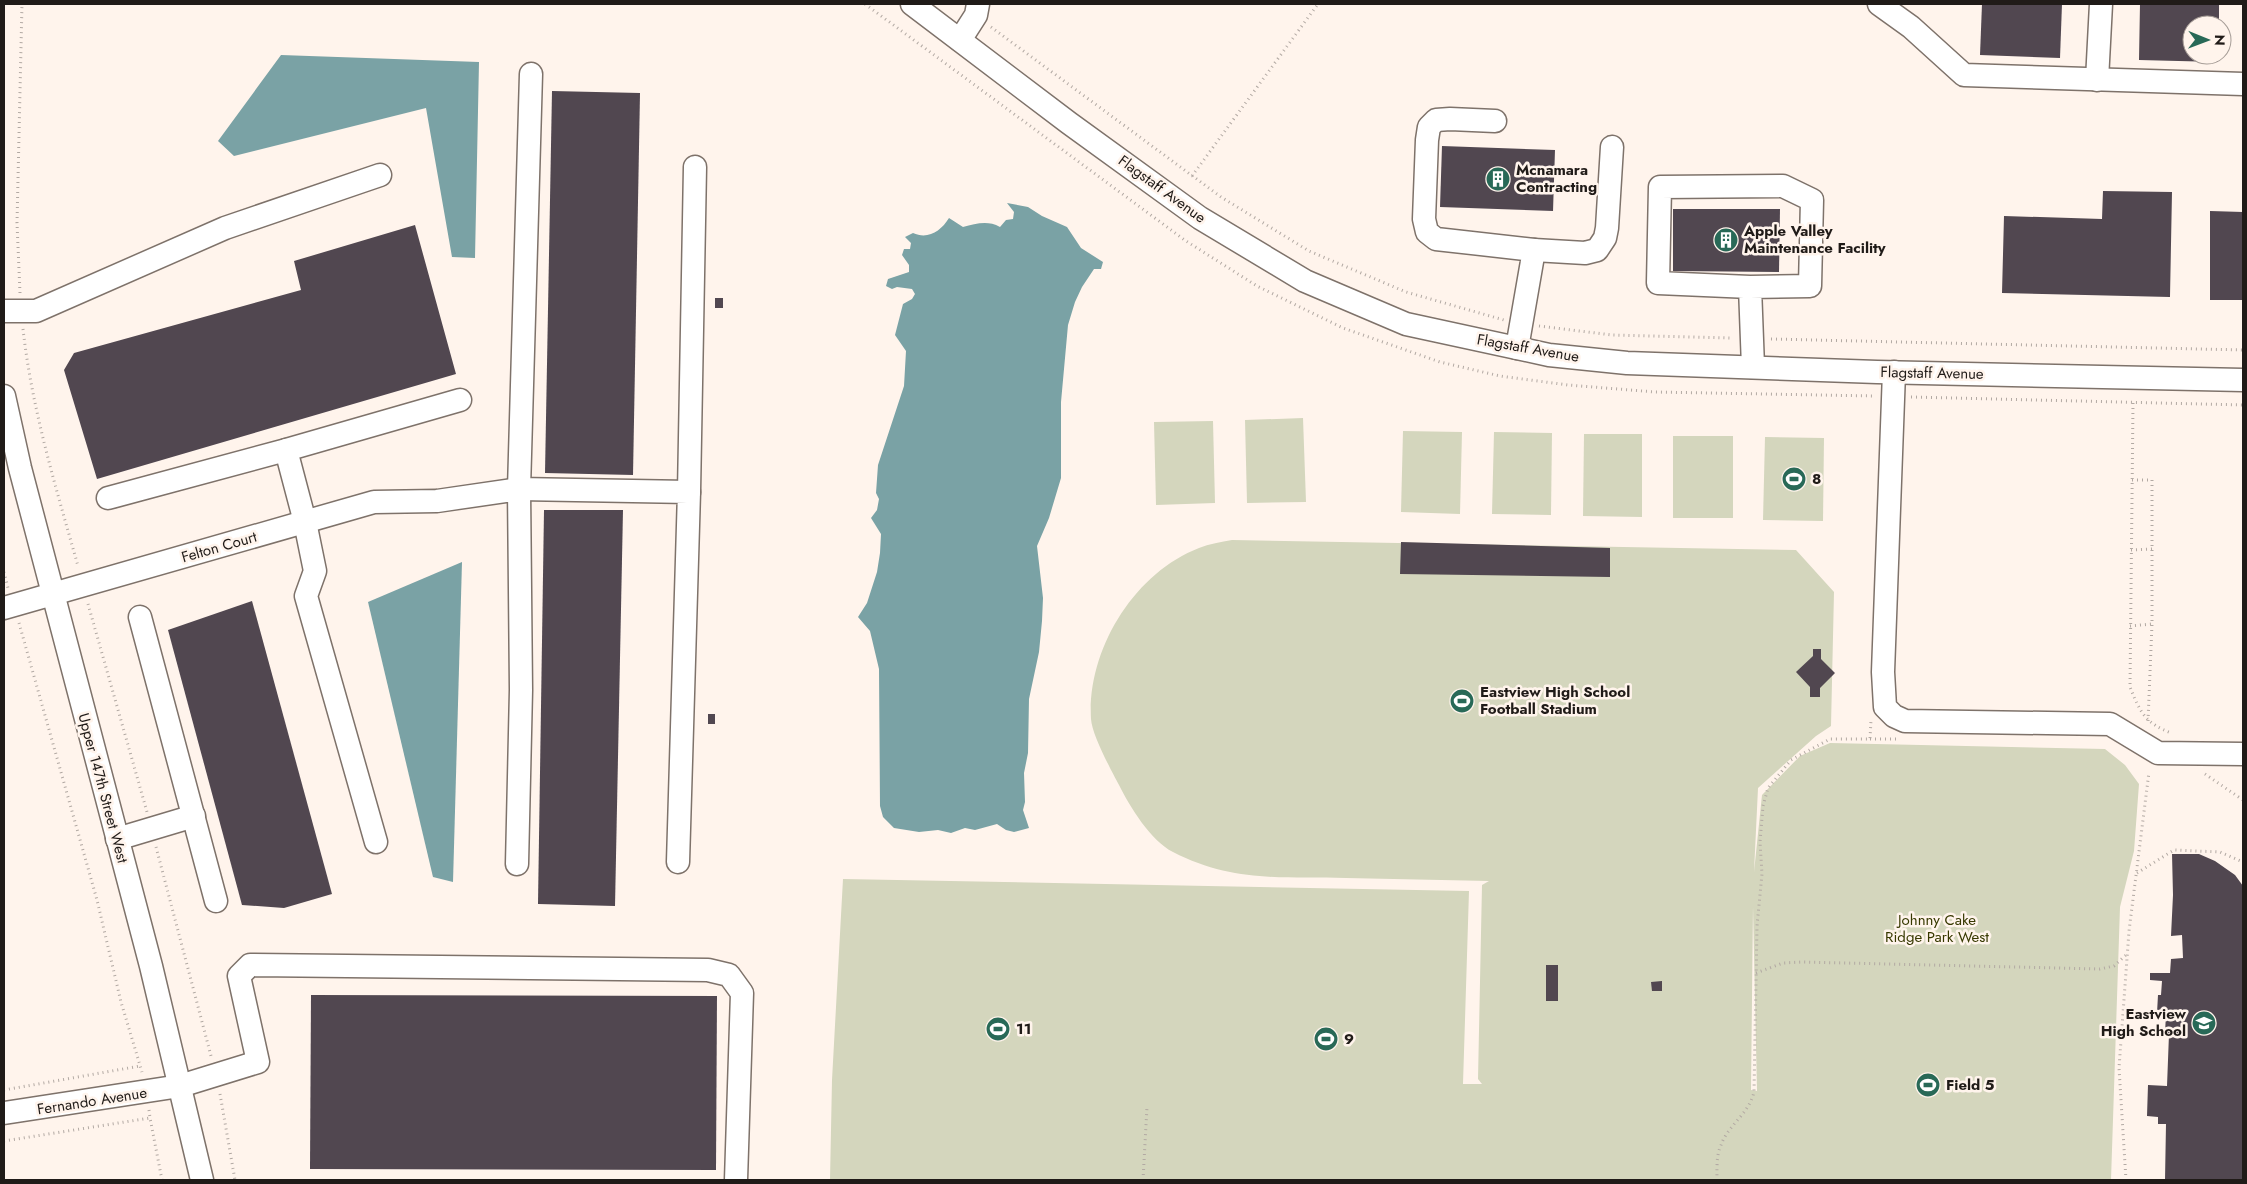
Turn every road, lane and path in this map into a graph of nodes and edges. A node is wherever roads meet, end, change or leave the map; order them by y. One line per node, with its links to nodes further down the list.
1 (912, 4): 6 (street, Flagstaff Avenue)
2 (1318, 4): 14 (path)
3 (1879, 4): 8 (street)
4 (2101, 4): 8 (street)
5 (977, 10): 6 (street); 14 (path)
6 (960, 40): 20 (street, Flagstaff Avenue)
7 (530, 74): 30 (street)
8 (2097, 80): 9 (street)
9 (2243, 84)
10 (1495, 121): 15 (street)
11 (1612, 147): 15 (street)
12 (695, 167): 31 (street)
13 (380, 175): 17 (street)
14 (1192, 176): 18 (path)
15 (1534, 250): 18 (street)
16 (1750, 288): 16 (street); 19 (street)
17 (4, 311)
18 (1522, 323): 19 (path); 20 (street)
19 (1752, 339): 21 (path); 22 (street)
20 (1517, 348): 22 (street, Flagstaff Avenue)
21 (2243, 350)
22 (1753, 367): 23 (street, Flagstaff Avenue)
23 (1894, 372): 24 (street, Flagstaff Avenue); 47 (street)
24 (2243, 380)
25 (4, 396): 37 (street, Upper 147th Street West)
26 (460, 400): 28 (street)
27 (2133, 403): 29 (path)
28 (286, 450): 32 (street); 33 (street)
29 (2132, 480): 34 (path); 35 (path)
30 (519, 489): 31 (street, Felton Court); 33 (street, Felton Court); 60 (street)
31 (689, 492): 58 (street)
32 (108, 498)
33 (305, 522): 37 (street, Felton Court); 57 (street)
34 (2152, 549): 35 (path); 40 (path)
35 (2131, 550): 41 (path)
36 (4, 572): 38 (path)
37 (52, 594): 38 (street, Felton Court); 56 (street, Upper 147th Street West)
38 (9, 607): 65 (path)
39 (140, 617): 55 (street)
40 (2152, 624): 41 (path); 43 (path)
41 (2130, 626): 43 (path)
42 (1870, 719): 45 (path)
43 (2148, 721): 44 (path)
44 (2176, 735)
45 (1870, 739): 46 (path); 64 (path)
46 (1900, 740)
47 (2243, 754)
48 (2141, 767): 49 (path)
49 (2149, 772): 50 (path); 61 (path)
50 (2158, 773)
51 (2196, 774): 52 (path)
52 (2205, 774): 53 (path); 54 (path)
53 (2215, 774)
54 (2243, 800)
55 (194, 816): 56 (street); 62 (street)
56 (117, 838): 66 (street, Upper 147th Street West)
57 (376, 842)
58 (678, 862)
59 (2243, 862): 61 (path)
60 (517, 864)
61 (2136, 873): 63 (path)
62 (216, 901)
63 (2127, 954): 64 (path); 78 (path)
64 (1756, 973): 77 (path)
65 (140, 1066): 67 (path); 68 (path)
66 (180, 1086): 68 (street, Fernando Avenue); 74 (street, Upper 147th Street West); 75 (street, Fernando Avenue)
67 (4, 1090)
68 (146, 1092): 70 (street, Fernando Avenue); 71 (path)
69 (1147, 1107): 76 (path)
70 (4, 1114)
71 (150, 1118): 72 (path); 73 (path)
72 (4, 1141)
73 (162, 1180)
74 (202, 1180)
75 (736, 1180)
76 (1143, 1180)
77 (1717, 1180)
78 (2126, 1180)

